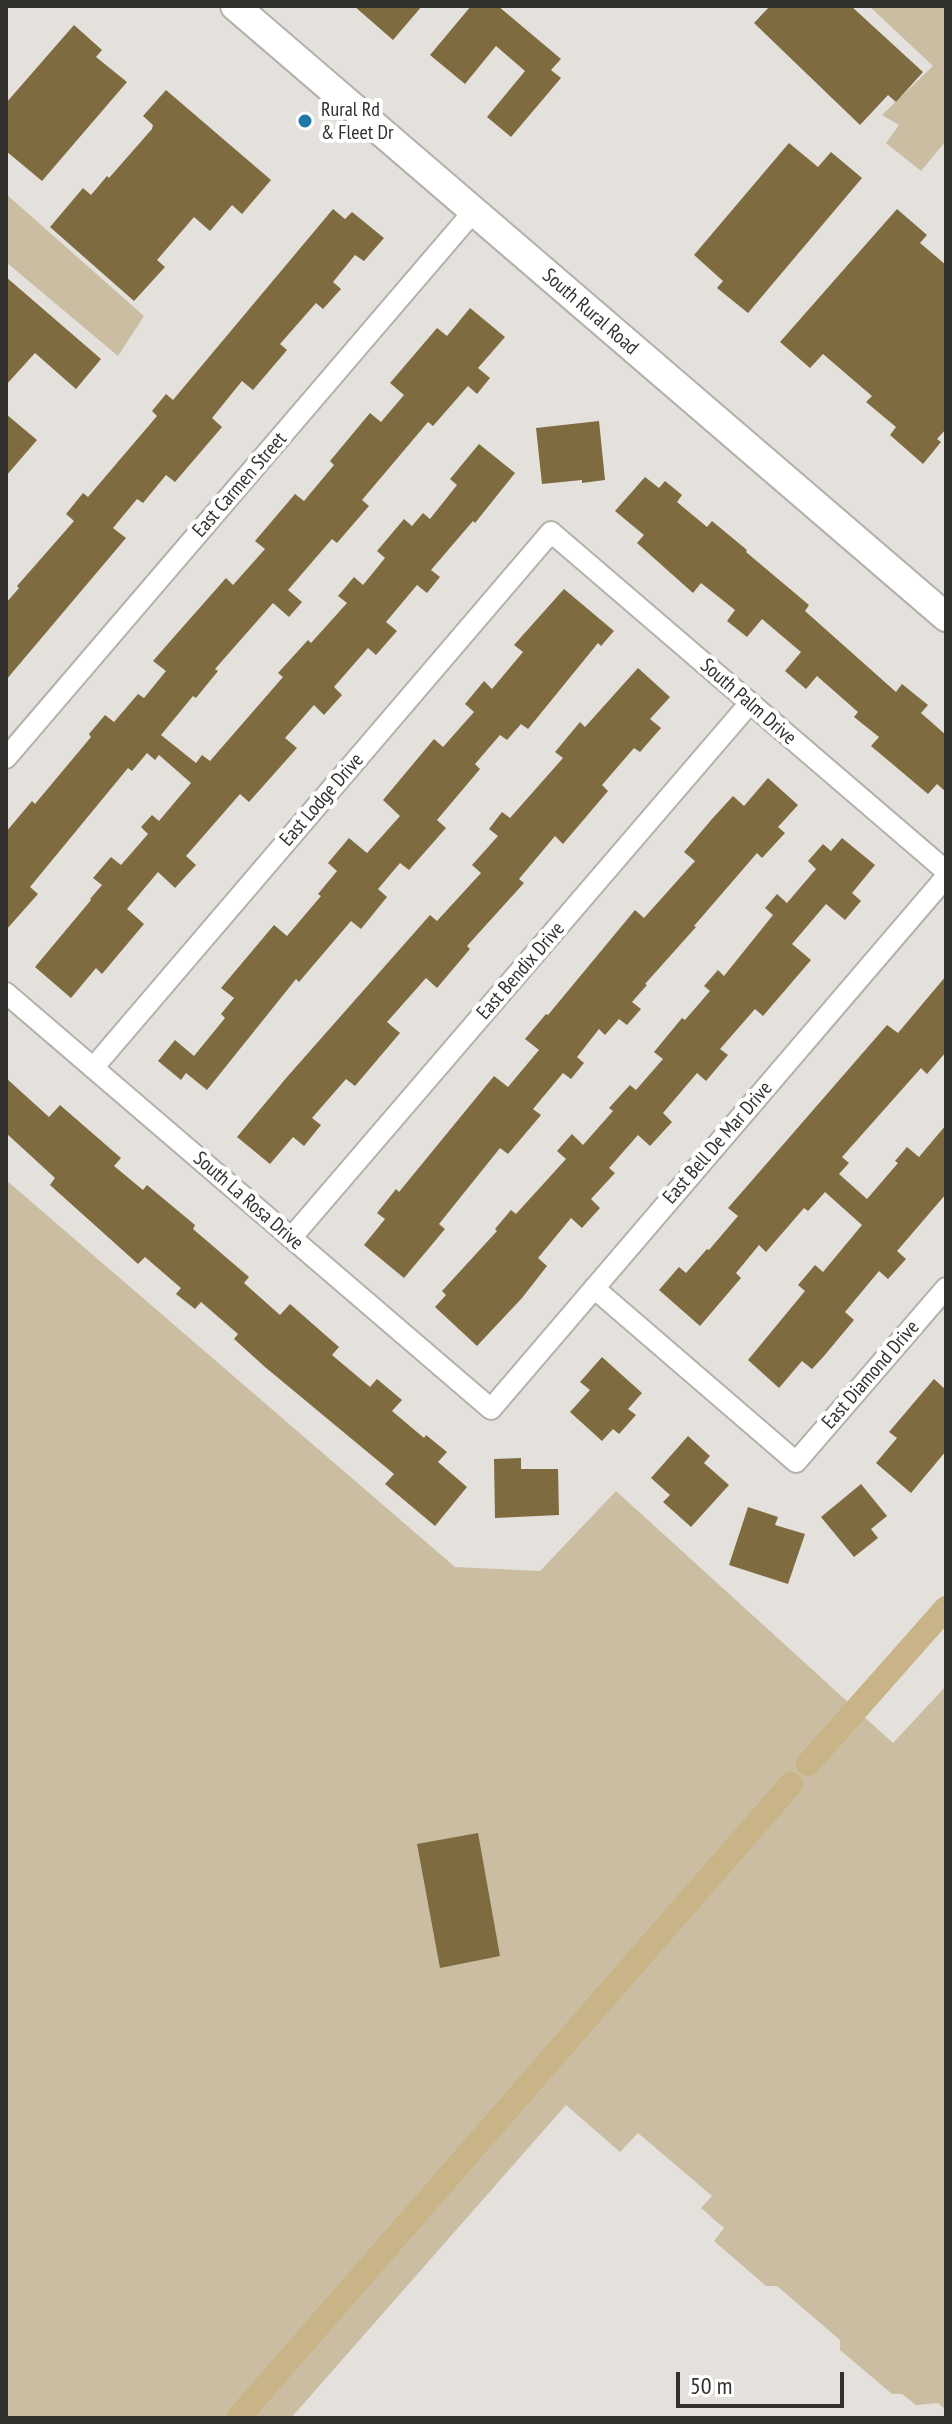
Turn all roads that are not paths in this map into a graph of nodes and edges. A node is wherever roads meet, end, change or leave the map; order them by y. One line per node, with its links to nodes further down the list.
1 (235, 6): 2 (main road, South Rural Road)
2 (473, 212): 4 (main road, South Rural Road); 6 (street, East Carmen Street)
3 (551, 532): 5 (street, South Palm Drive); 9 (street, East Lodge Drive)
4 (946, 617)
5 (750, 703): 7 (street, South Palm Drive); 10 (street, East Bendix Drive)
6 (6, 758)
7 (946, 874): 11 (street, East Bell De Mar Drive)
8 (6, 993): 9 (street, South La Rosa Drive)
9 (93, 1068): 10 (street, South La Rosa Drive)
10 (291, 1238): 13 (street, South La Rosa Drive)
11 (594, 1288): 12 (street, East Diamond Drive); 13 (street, East Bell De Mar Drive)
12 (946, 1288)
13 (491, 1409)

